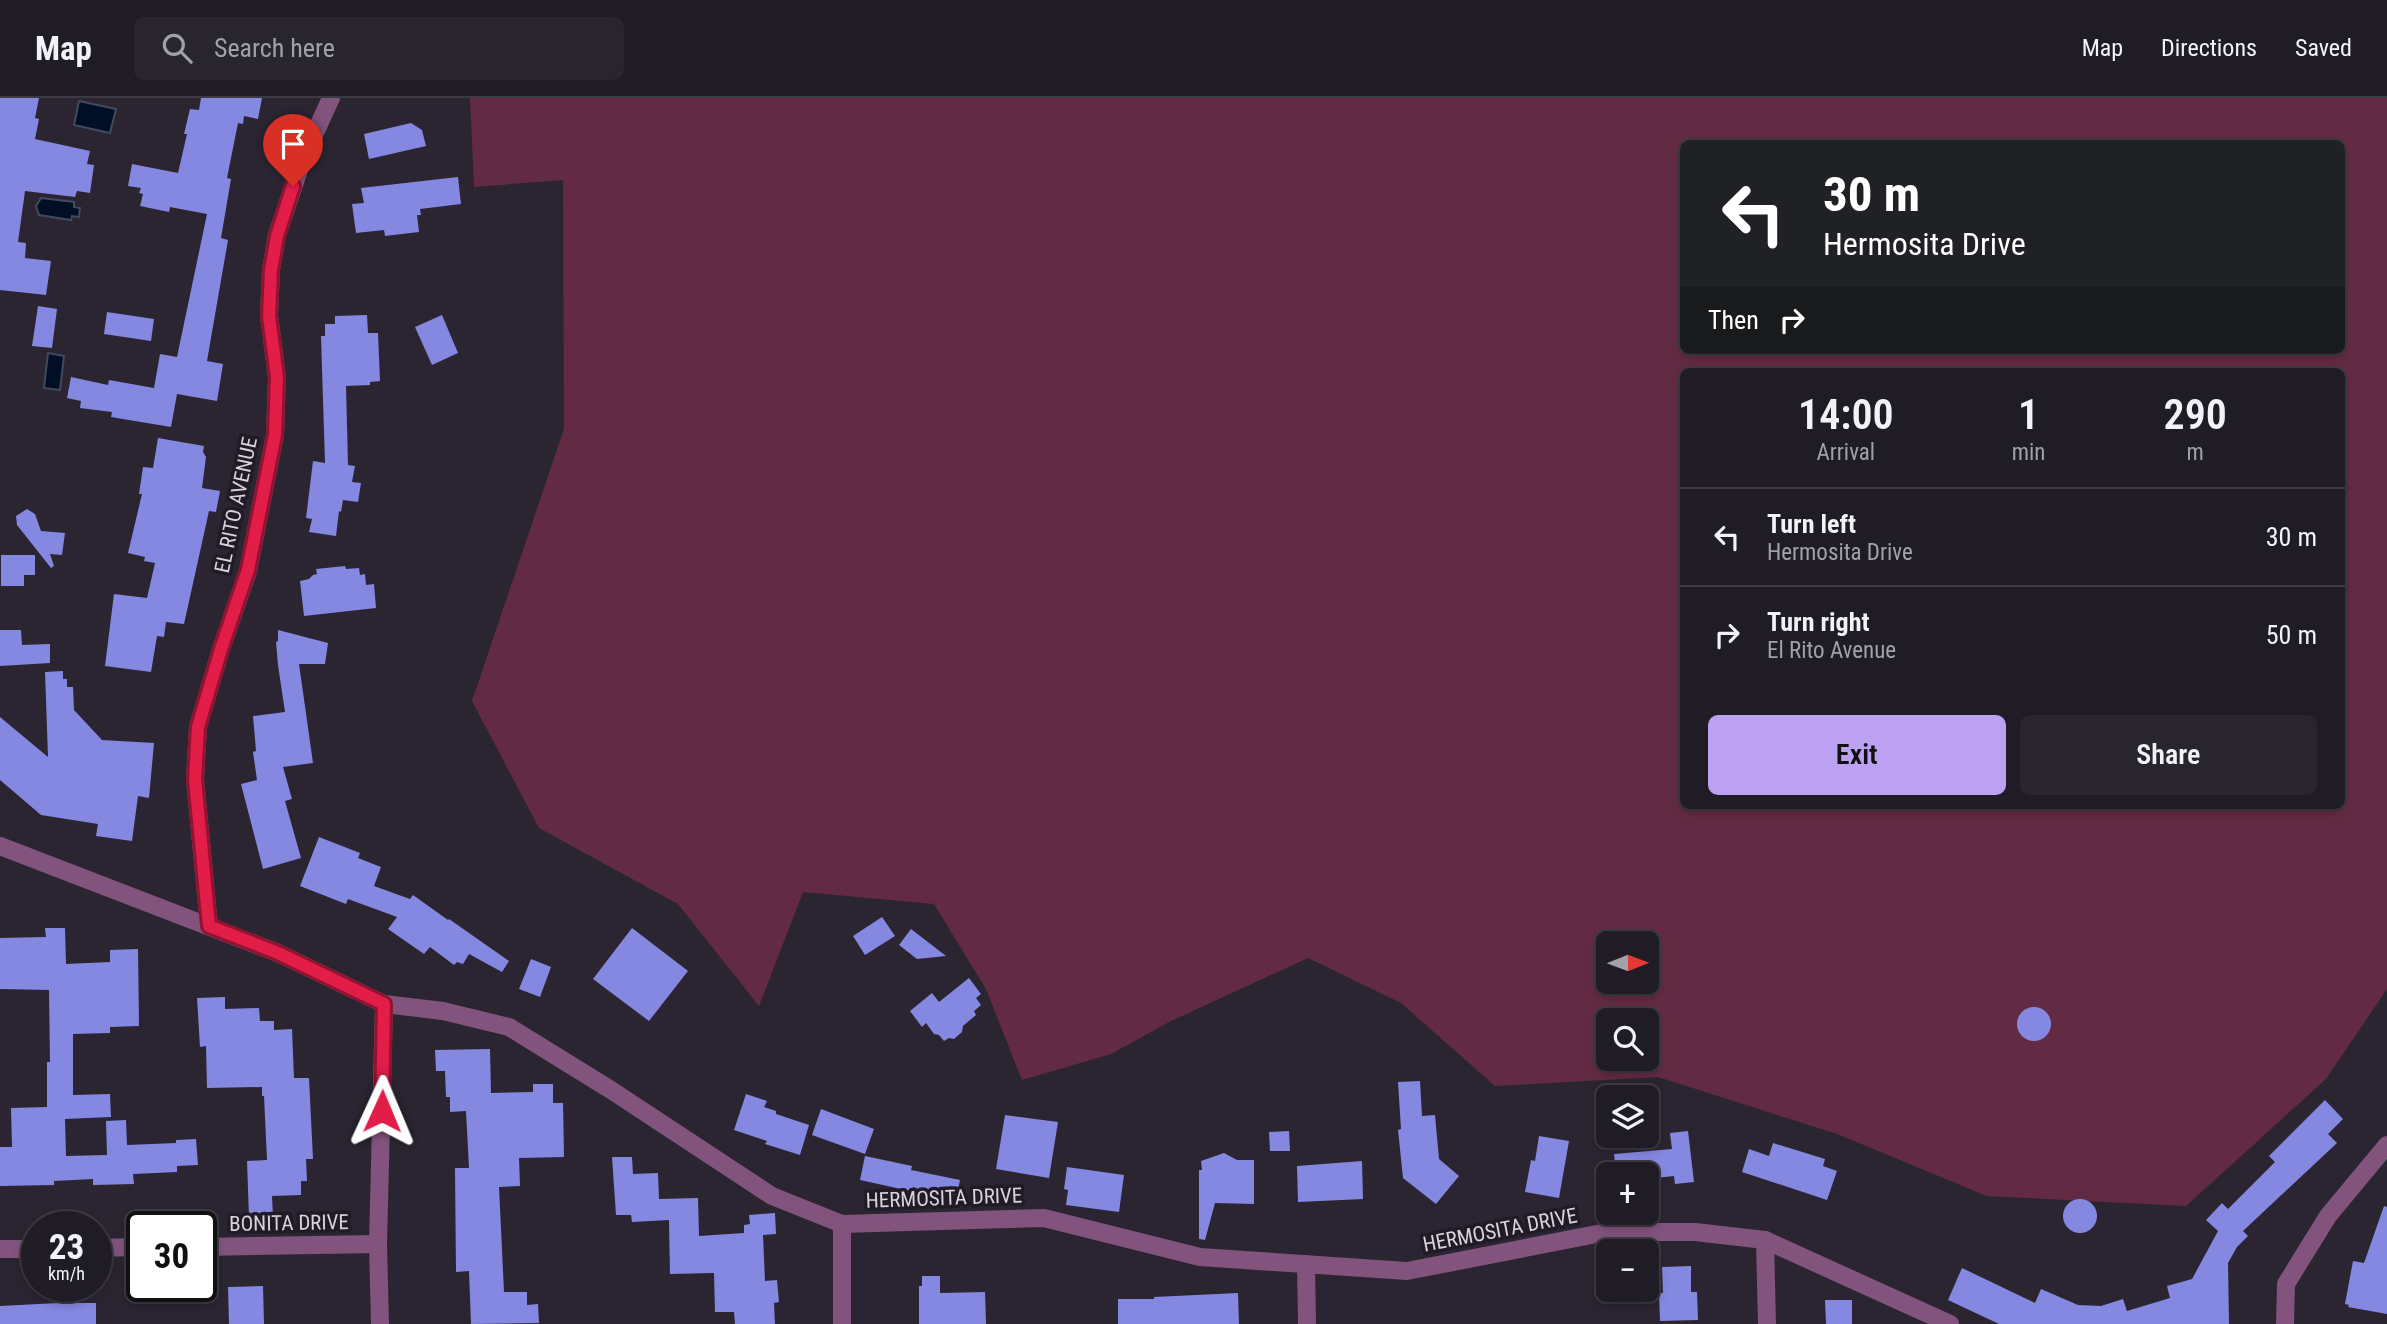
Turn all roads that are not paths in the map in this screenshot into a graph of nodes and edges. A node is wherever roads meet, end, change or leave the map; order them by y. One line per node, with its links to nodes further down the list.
1 (331, 98): 3 (street, EL RITO AVENUE)
2 (0, 846): 3 (street, HERMOSITA DRIVE)
3 (209, 926): 4 (street, HERMOSITA DRIVE)
4 (384, 1004): 6 (street, HERMOSITA DRIVE); 8 (street)
5 (2387, 1145): 18 (street)
6 (842, 1224): 12 (street, HERMOSITA DRIVE); 14 (street)
7 (1765, 1240): 12 (street, HERMOSITA DRIVE); 16 (street); 17 (street, HERMOSITA DRIVE)
8 (378, 1244): 9 (street, BONITA DRIVE); 13 (street)
9 (217, 1247)
10 (0, 1249): 11 (street)
11 (21, 1249)
12 (1306, 1264): 15 (street)
13 (380, 1324)
14 (842, 1324)
15 (1307, 1324)
16 (1767, 1324)
17 (1950, 1324)
18 (2285, 1324)

